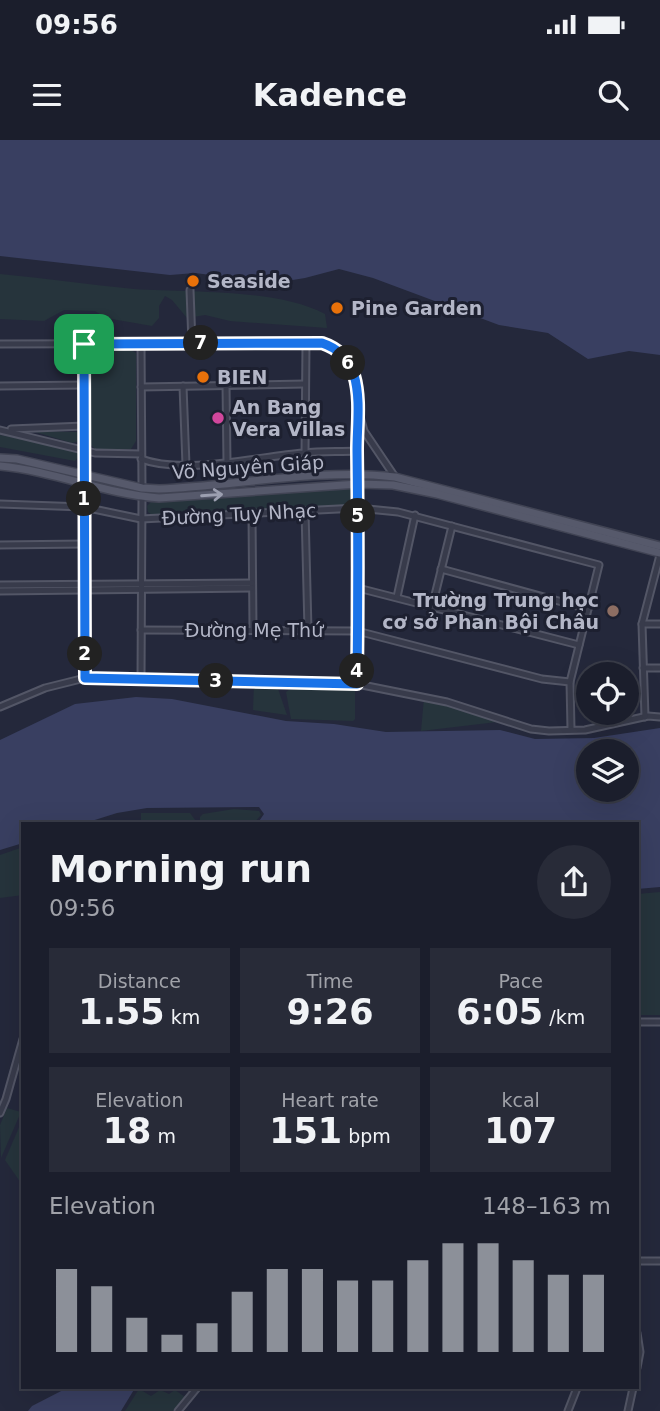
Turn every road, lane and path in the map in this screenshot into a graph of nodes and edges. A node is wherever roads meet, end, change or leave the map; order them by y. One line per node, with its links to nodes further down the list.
1 (190, 290): 2 (street)
2 (192, 343): 5 (street); 6 (street)
3 (0, 344): 4 (street)
4 (84, 344): 5 (street); 10 (street)
5 (141, 344): 12 (street)
6 (306, 344): 7 (street); 13 (street)
7 (305, 384): 8 (street); 19 (street)
8 (226, 385): 11 (street); 22 (street)
9 (0, 386): 10 (street)
10 (84, 386): 14 (street)
11 (183, 386): 12 (street); 23 (street)
12 (141, 387): 20 (street)
13 (358, 406): 18 (street); 26 (street)
14 (84, 425): 16 (street); 17 (street)
15 (0, 430): 16 (street)
16 (8, 430): 17 (street)
17 (84, 449): 20 (street); 27 (street)
18 (357, 451): 19 (street); 25 (street)
19 (305, 453): 22 (street)
20 (141, 457): 23 (street); 29 (street)
21 (0, 458): 27 (main road, Võ Nguyên Giáp)
22 (226, 462): 23 (street)
23 (186, 465)
24 (0, 466): 27 (main road, Võ Nguyên Giáp)
25 (358, 475): 26 (main road, Võ Nguyên Giáp); 28 (main road); 29 (main road, Võ Nguyên Giáp)
26 (395, 477): 40 (main road, Võ Nguyên Giáp)
27 (84, 480): 29 (main road, Võ Nguyên Giáp); 31 (street)
28 (358, 484): 29 (main road, Võ Nguyên Giáp, one-way to 28); 32 (street); 41 (main road, Võ Nguyên Giáp)
29 (142, 492): 36 (street)
30 (0, 504): 31 (street, Đường Tuy Nhạc)
31 (84, 507): 36 (street, Đường Tuy Nhạc); 38 (street)
32 (358, 508): 33 (street, Đường Tuy Nhạc); 35 (street, Đường Tuy Nhạc); 49 (street)
33 (305, 511): 34 (street, Đường Tuy Nhạc); 58 (street)
34 (252, 514): 36 (street, Đường Tuy Nhạc); 48 (street)
35 (415, 515): 37 (street, Đường Tuy Nhạc); 51 (street)
36 (141, 519): 47 (street)
37 (452, 526): 42 (street); 53 (street, Đường Tuy Nhạc)
38 (84, 544): 39 (street); 46 (street)
39 (0, 545)
40 (660, 545)
41 (660, 554): 43 (street)
42 (441, 569): 52 (street); 53 (street)
43 (653, 581): 44 (street); 54 (street)
44 (660, 581)
45 (0, 585): 46 (street)
46 (84, 586): 47 (street); 50 (street); 63 (street)
47 (142, 586): 48 (street); 57 (street)
48 (252, 586): 56 (street)
49 (358, 587): 51 (street); 59 (street)
50 (0, 591)
51 (397, 597): 52 (street)
52 (432, 607): 60 (street)
53 (588, 609): 60 (street)
54 (642, 624): 55 (street); 61 (street)
55 (660, 624)
56 (253, 629): 57 (street, Đường Mẹ Thứ); 58 (street, Đường Mẹ Thứ)
57 (141, 631): 64 (street)
58 (308, 631): 59 (street, Đường Mẹ Thứ)
59 (358, 631): 65 (street, Đường Mẹ Thứ); 66 (street)
60 (579, 645): 65 (street)
61 (643, 668): 62 (street); 68 (street)
62 (660, 668)
63 (85, 678): 64 (street); 67 (street)
64 (141, 679): 66 (street)
65 (570, 682): 70 (street)
66 (357, 684): 70 (street)
67 (0, 707)
68 (645, 717): 69 (street); 70 (street)
69 (660, 717)
70 (571, 729)
71 (660, 1022): 72 (street)
72 (639, 1023)
73 (21, 1046): 74 (street)
74 (0, 1113)
75 (639, 1261): 76 (street)
76 (660, 1261)
77 (196, 1389): 80 (street)
78 (577, 1389): 81 (street)
79 (633, 1389): 82 (street)
80 (178, 1411)
81 (568, 1411)
82 (628, 1411)

